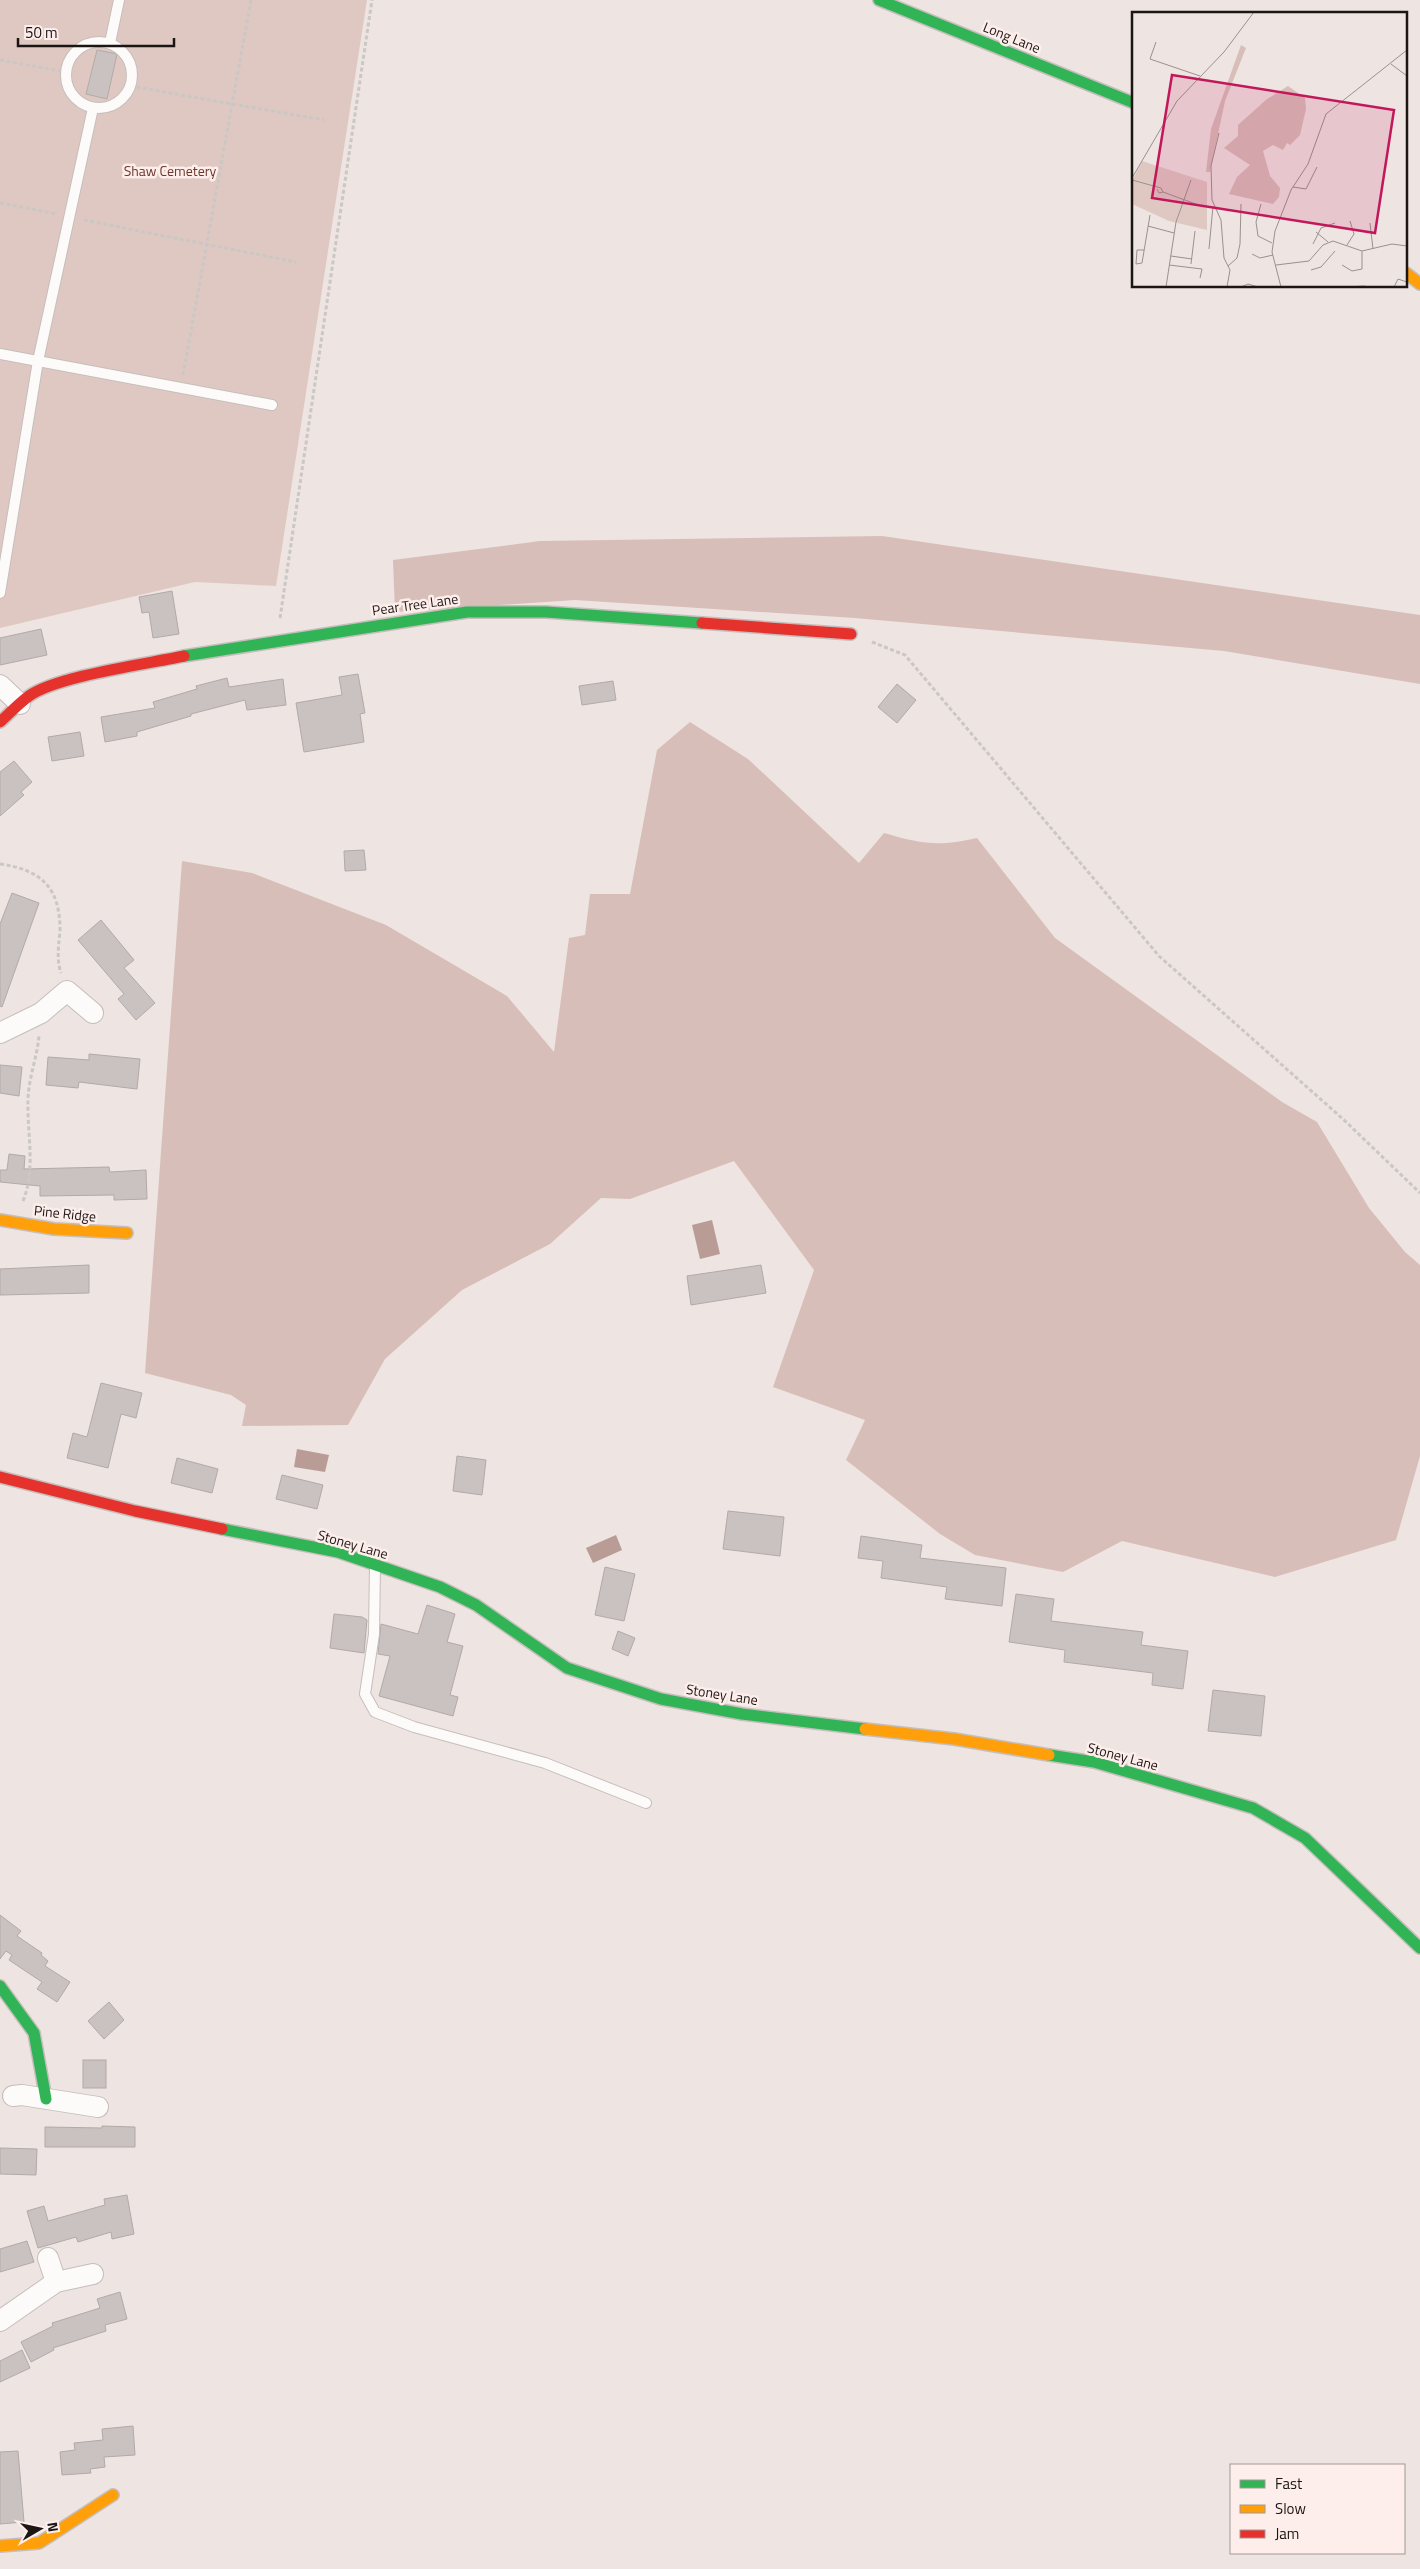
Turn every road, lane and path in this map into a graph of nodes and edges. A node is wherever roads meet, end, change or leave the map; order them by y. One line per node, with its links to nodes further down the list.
1 (119, 0): 5 (lane)
2 (251, 0): 10 (path)
3 (372, 0): 25 (path)
4 (879, 0): 9 (street, Long Lane)
5 (110, 43): 7 (lane); 8 (lane)
6 (0, 60): 7 (path)
7 (66, 72): 11 (lane)
8 (130, 86): 10 (path); 11 (lane)
9 (1132, 102)
10 (232, 104): 12 (path); 15 (path)
11 (93, 108): 14 (lane)
12 (324, 120)
13 (0, 203): 14 (path)
14 (70, 217): 15 (path); 20 (lane)
15 (207, 244): 16 (path); 21 (path)
16 (296, 262)
17 (1408, 274): 18 (street)
18 (1420, 284)
19 (0, 354): 20 (lane)
20 (38, 361): 21 (lane); 23 (lane)
21 (180, 388): 22 (lane)
22 (272, 405)
23 (0, 593)
24 (851, 634): 25 (street, Pear Tree Lane); 34 (path)
25 (277, 640): 27 (street, Pear Tree Lane)
26 (0, 685): 27 (street)
27 (20, 704): 28 (street, Pear Tree Lane)
28 (0, 722)
29 (0, 864): 30 (path)
30 (67, 991): 31 (street); 32 (street)
31 (40, 1013): 33 (street); 36 (path)
32 (93, 1014)
33 (0, 1032)
34 (1420, 1192)
35 (0, 1220): 36 (street, Pine Ridge)
36 (14, 1222): 37 (street, Pine Ridge)
37 (127, 1233)
38 (0, 1477): 39 (street, Stoney Lane)
39 (375, 1565): 40 (lane); 41 (street, Stoney Lane)
40 (646, 1804)
41 (1420, 1948)
42 (0, 1986): 44 (street)
43 (13, 2096): 44 (street)
44 (46, 2098): 45 (street)
45 (98, 2107)
46 (48, 2258): 48 (street)
47 (93, 2274): 48 (street)
48 (56, 2282): 49 (street)
49 (0, 2321)
50 (113, 2495): 51 (street)
51 (0, 2546)

